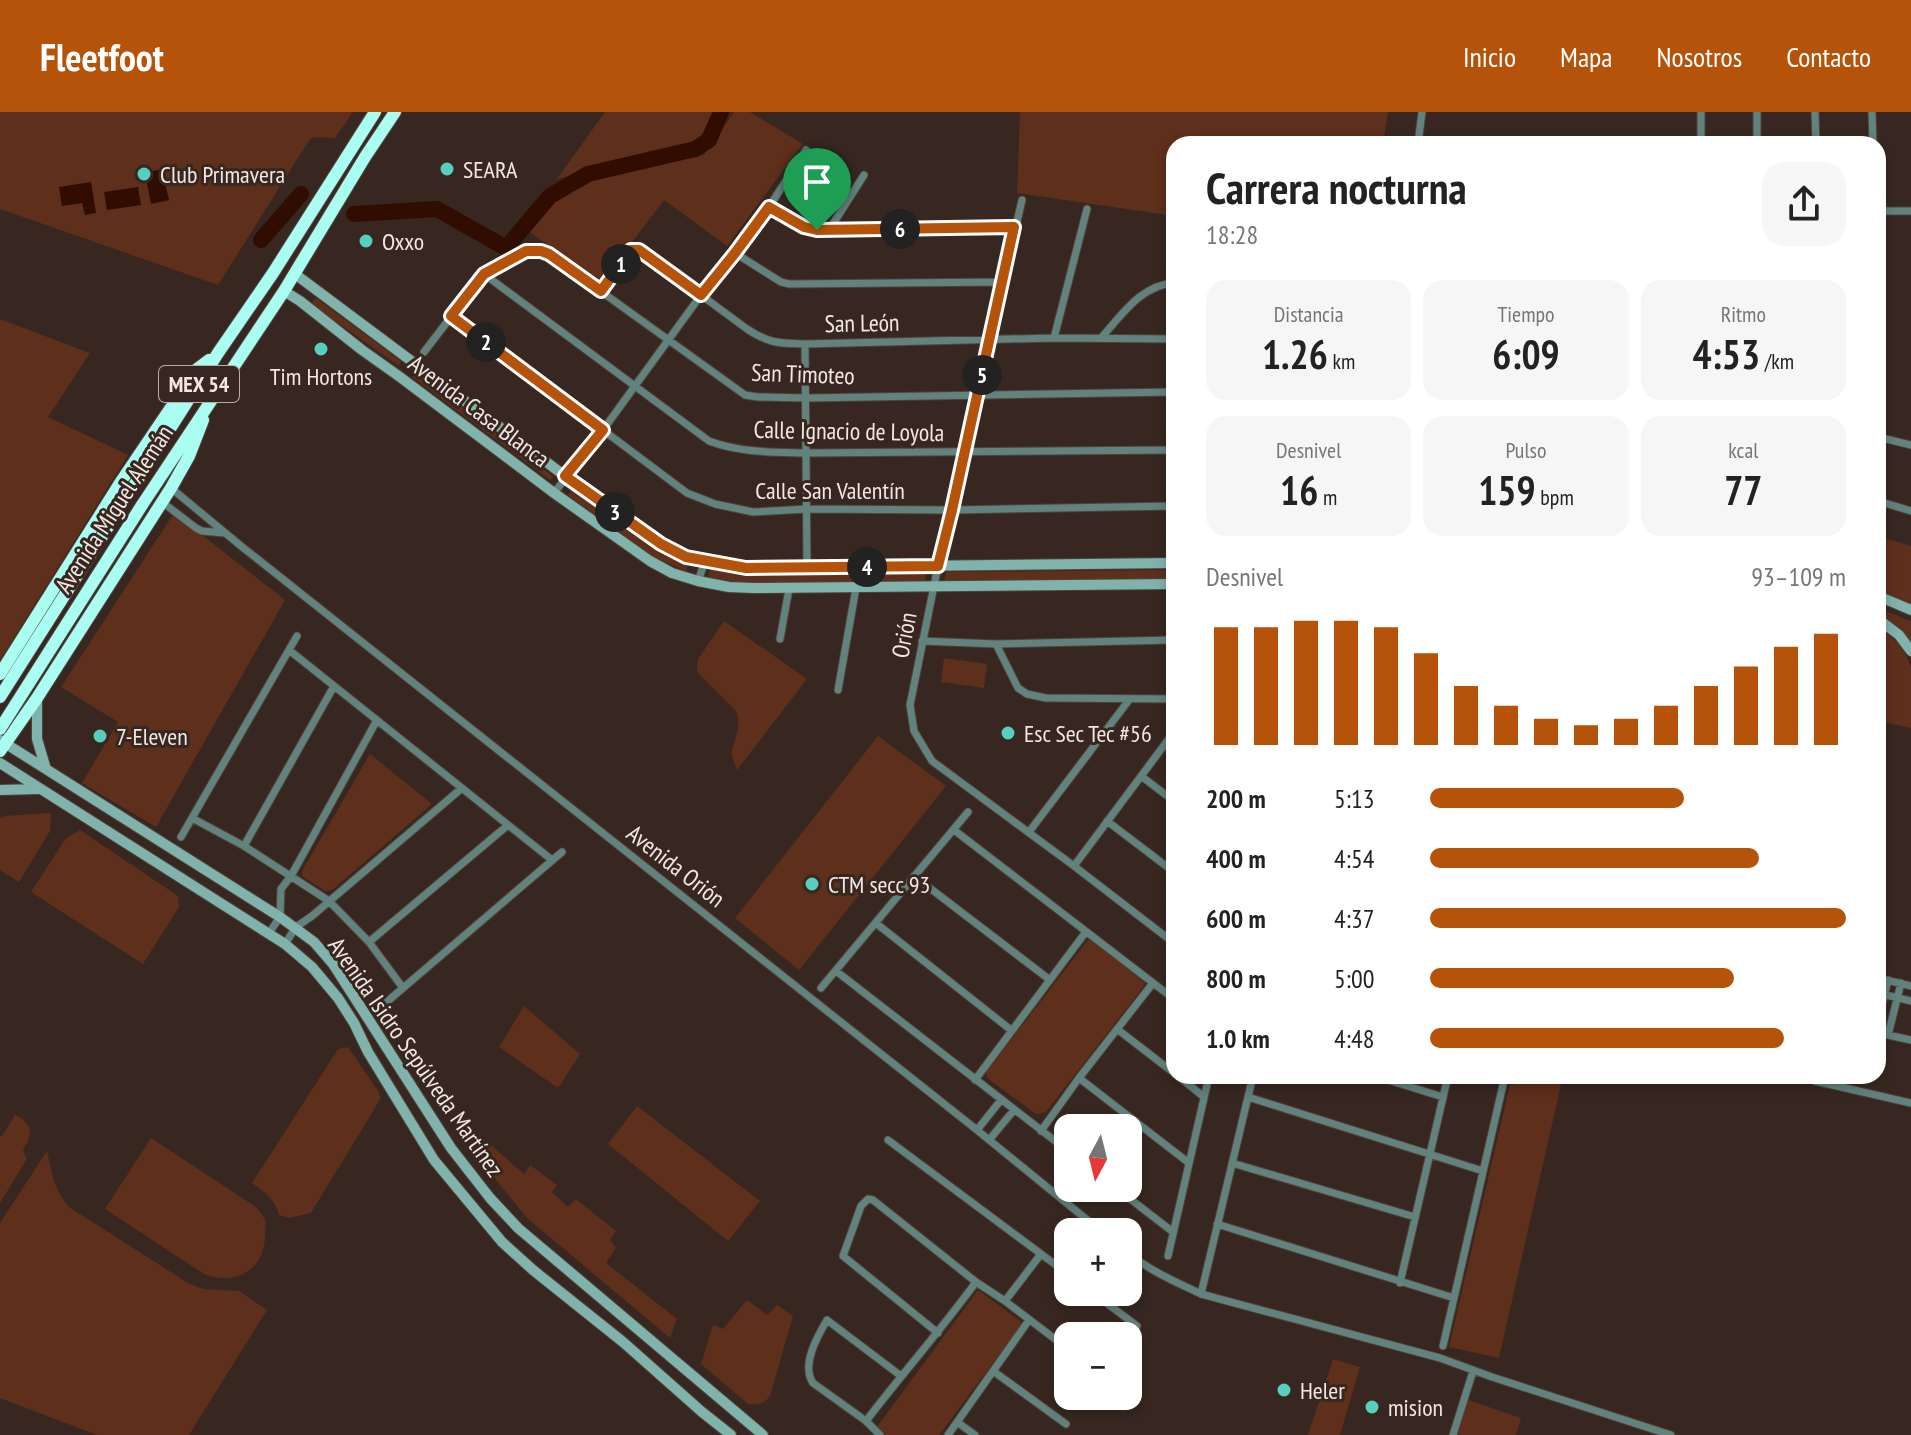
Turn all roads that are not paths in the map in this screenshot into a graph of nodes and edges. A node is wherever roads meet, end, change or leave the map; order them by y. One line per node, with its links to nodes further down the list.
1 (375, 112): 38 (highway, Avenida Miguel Alemán / MEX 54)
2 (395, 112): 23 (highway, Avenida Miguel Alemán / MEX 54)
3 (1422, 112): 8 (street)
4 (1701, 112): 9 (street)
5 (1757, 112): 10 (street)
6 (1815, 112): 11 (street)
7 (1872, 112): 12 (street)
8 (1419, 136)
9 (1701, 136)
10 (1757, 136)
11 (1816, 136)
12 (1873, 136)
13 (806, 150): 16 (street)
14 (864, 175): 21 (street)
15 (1022, 200): 20 (street, Orión)
16 (769, 207): 21 (street); 22 (street)
17 (1087, 209): 31 (street)
18 (1886, 211): 19 (street)
19 (1911, 211)
20 (1014, 227): 21 (street); 25 (street, Orión)
21 (829, 230)
22 (735, 253): 25 (street); 29 (street)
23 (295, 274): 27 (highway, Avenida Miguel Alemán / MEX 54); 39 (main road, Avenida Casa Blanca)
24 (484, 274): 28 (street, San Timoteo); 30 (street, San Timoteo); 41 (street, Calle Ignacio de Loyola)
25 (1002, 282): 35 (street, Orión)
26 (1166, 284): 32 (street)
27 (284, 291): 40 (main road, Avenida Casa Blanca); 45 (highway, Avenida Miguel Alemán / MEX 54)
28 (601, 291): 29 (street, San León); 34 (street, San Timoteo)
29 (701, 295): 34 (street); 36 (street, San León)
30 (451, 316): 37 (street, San Timoteo); 46 (street, Calle San Valentín)
31 (1054, 338): 32 (street, San León); 35 (street, San León)
32 (1101, 338): 33 (street, San León)
33 (1166, 339)
34 (667, 340): 41 (street); 44 (street, San Timoteo)
35 (988, 340): 36 (street, San León); 43 (street, Orión)
36 (805, 344): 44 (street)
37 (424, 352)
38 (218, 353): 81 (highway); 86 (highway, Avenida Miguel Alemán / MEX 54)
39 (412, 363): 40 (street); 52 (main road, Avenida Casa Blanca)
40 (400, 377): 54 (main road, Avenida Casa Blanca)
41 (634, 386): 46 (street); 51 (street, Calle Ignacio de Loyola)
42 (1166, 392): 43 (street, San Timoteo)
43 (978, 396): 44 (street, San Timoteo); 50 (street, Orión)
44 (806, 398): 51 (street)
45 (207, 405): 53 (highway); 90 (highway, Avenida Miguel Alemán / MEX 54, bridge)
46 (603, 430): 52 (street); 58 (street, Calle San Valentín)
47 (1886, 439): 48 (street)
48 (1911, 445)
49 (1166, 450): 50 (street, Calle Ignacio de Loyola)
50 (965, 452): 51 (street, Calle Ignacio de Loyola); 59 (street, Orión)
51 (807, 453): 58 (street)
52 (565, 476): 54 (street); 62 (main road, Avenida Casa Blanca)
53 (171, 488): 55 (highway); 61 (street, Avenida Orión)
54 (554, 493): 66 (main road, Avenida Casa Blanca)
55 (162, 502): 61 (street, Avenida Orión); 84 (highway)
56 (1886, 503): 60 (street)
57 (1166, 506): 59 (street, Calle San Valentín)
58 (807, 509): 59 (street, Calle San Valentín); 65 (street)
59 (952, 510): 64 (street, Orión)
60 (1911, 511)
61 (225, 533): 157 (street, Avenida Orión)
62 (705, 561): 65 (main road, Avenida Casa Blanca); 66 (street)
63 (1166, 563): 64 (main road, Avenida Casa Blanca)
64 (938, 566): 65 (main road, Avenida Casa Blanca); 68 (street, Orión)
65 (807, 567)
66 (698, 581): 70 (main road, Avenida Casa Blanca)
67 (1166, 584): 68 (main road, Avenida Casa Blanca)
68 (934, 587): 69 (main road, Avenida Casa Blanca); 77 (street, Orión)
69 (856, 588): 70 (main road, Avenida Casa Blanca); 83 (street)
70 (789, 589): 75 (street)
71 (1886, 599): 72 (main road)
72 (1911, 610)
73 (1886, 625): 80 (main road)
74 (297, 636): 79 (street)
75 (780, 639)
76 (1166, 640): 78 (street)
77 (922, 641): 78 (street); 105 (street, Orión)
78 (996, 644): 87 (street)
79 (289, 650): 82 (street); 101 (street)
80 (1911, 651)
81 (0, 673)
82 (334, 686): 89 (street); 107 (street)
83 (838, 690)
84 (37, 698): 88 (highway); 94 (main road)
85 (1166, 699): 87 (street)
86 (0, 700): 88 (highway)
87 (1129, 700): 105 (street)
88 (28, 711): 92 (highway)
89 (377, 720): 96 (street); 112 (street)
90 (0, 729)
91 (1166, 743): 95 (street)
92 (2, 745): 94 (main road, Avenida Isidro Sepúlveda Martínez)
93 (0, 763): 97 (main road, Avenida Isidro Sepúlveda Martínez)
94 (46, 769): 115 (main road, Avenida Isidro Sepúlveda Martínez)
95 (1141, 776): 99 (street); 102 (street)
96 (462, 788): 103 (street); 114 (street)
97 (40, 789): 98 (main road); 118 (main road, Avenida Isidro Sepúlveda Martínez)
98 (0, 790)
99 (1166, 795)
100 (968, 812): 104 (street)
101 (192, 818): 106 (street); 107 (street)
102 (1107, 821): 110 (street); 111 (street)
103 (508, 825): 109 (street); 121 (street)
104 (954, 830): 113 (street); 119 (street)
105 (1029, 832): 110 (street, Orión)
106 (181, 837)
107 (244, 846): 112 (street)
108 (562, 852): 109 (street)
109 (552, 860): 130 (street)
110 (1074, 866): 120 (street, Orión)
111 (1166, 866)
112 (291, 876): 114 (street); 115 (street)
113 (914, 876): 116 (street); 124 (street)
114 (329, 901): 117 (street); 121 (street)
115 (280, 917): 117 (main road, Avenida Isidro Sepúlveda Martínez); 118 (street)
116 (877, 924): 123 (street); 138 (street)
117 (296, 927): 122 (street); 187 (main road, Avenida Isidro Sepúlveda Martínez)
118 (269, 933): 122 (main road, Avenida Isidro Sepúlveda Martínez)
119 (1085, 933): 124 (street); 126 (street)
120 (1166, 937)
121 (369, 942): 130 (street)
122 (285, 944): 186 (main road, Avenida Isidro Sepúlveda Martínez)
123 (836, 971): 131 (street); 142 (street)
124 (1050, 980): 138 (street)
125 (1888, 980): 127 (street); 128 (street)
126 (1153, 983): 132 (street); 137 (street)
127 (1901, 983): 129 (street); 134 (street)
128 (1886, 984)
129 (1911, 986)
130 (403, 988): 136 (street)
131 (821, 988)
132 (1166, 993)
133 (1886, 995): 134 (street)
134 (1897, 998): 135 (street); 139 (street)
135 (1911, 1001)
136 (382, 1006)
137 (1117, 1029): 140 (street); 141 (street)
138 (1011, 1030): 142 (street)
139 (1911, 1040)
140 (1166, 1067)
141 (1079, 1078): 158 (street); 163 (street)
142 (975, 1080): 154 (street)
143 (1187, 1084): 151 (street)
144 (1207, 1084): 151 (street)
145 (1251, 1084): 152 (street)
146 (1401, 1084): 153 (street)
147 (1446, 1084): 153 (street)
148 (1503, 1084): 165 (street)
149 (1829, 1084): 150 (street)
150 (1838, 1086): 155 (street)
151 (1204, 1097): 163 (street)
152 (1248, 1097): 162 (street); 164 (street)
153 (1443, 1097): 162 (street)
154 (1001, 1100): 156 (street); 157 (street)
155 (1911, 1103)
156 (1014, 1110): 158 (street); 160 (street)
157 (977, 1130): 160 (street, Avenida Orión)
158 (1041, 1131): 161 (street)
159 (888, 1140): 171 (street)
160 (989, 1140): 168 (street, Avenida Orión)
161 (1054, 1141)
162 (1429, 1155): 165 (street); 167 (street)
163 (1189, 1163): 170 (street)
164 (1232, 1163): 167 (street); 169 (street)
165 (1483, 1171): 178 (street)
166 (1134, 1202): 170 (street)
167 (1415, 1217): 176 (street)
168 (1085, 1218)
169 (1217, 1224): 176 (street); 177 (street)
170 (1173, 1232): 172 (street)
171 (1041, 1254): 174 (street); 179 (street)
172 (1168, 1256)
173 (1142, 1263): 177 (street)
174 (1054, 1264)
175 (976, 1282): 179 (street); 183 (street); 183 (street)
176 (1400, 1283): 178 (street)
177 (1201, 1294): 189 (street)
178 (1454, 1298): 185 (street)
179 (1005, 1301): 181 (street)
180 (1111, 1306): 182 (street)
181 (1029, 1320): 184 (street); 188 (street)
182 (1132, 1322)
183 (938, 1333): 190 (street)
184 (1054, 1339)
185 (1443, 1346)
186 (635, 1353): 187 (main road); 194 (main road, Avenida Isidro Sepúlveda Martínez)
187 (677, 1362): 195 (main road, Avenida Isidro Sepúlveda Martínez)
188 (993, 1371): 192 (street); 193 (street)
189 (1473, 1371): 199 (street); 200 (street)
190 (901, 1376): 191 (street); 191 (street)
191 (866, 1421): 196 (street)
192 (957, 1422): 197 (street); 198 (street)
193 (1066, 1424)
194 (731, 1435)
195 (763, 1435)
196 (880, 1435)
197 (948, 1435)
198 (975, 1435)
199 (1453, 1435)
200 (1671, 1435)

